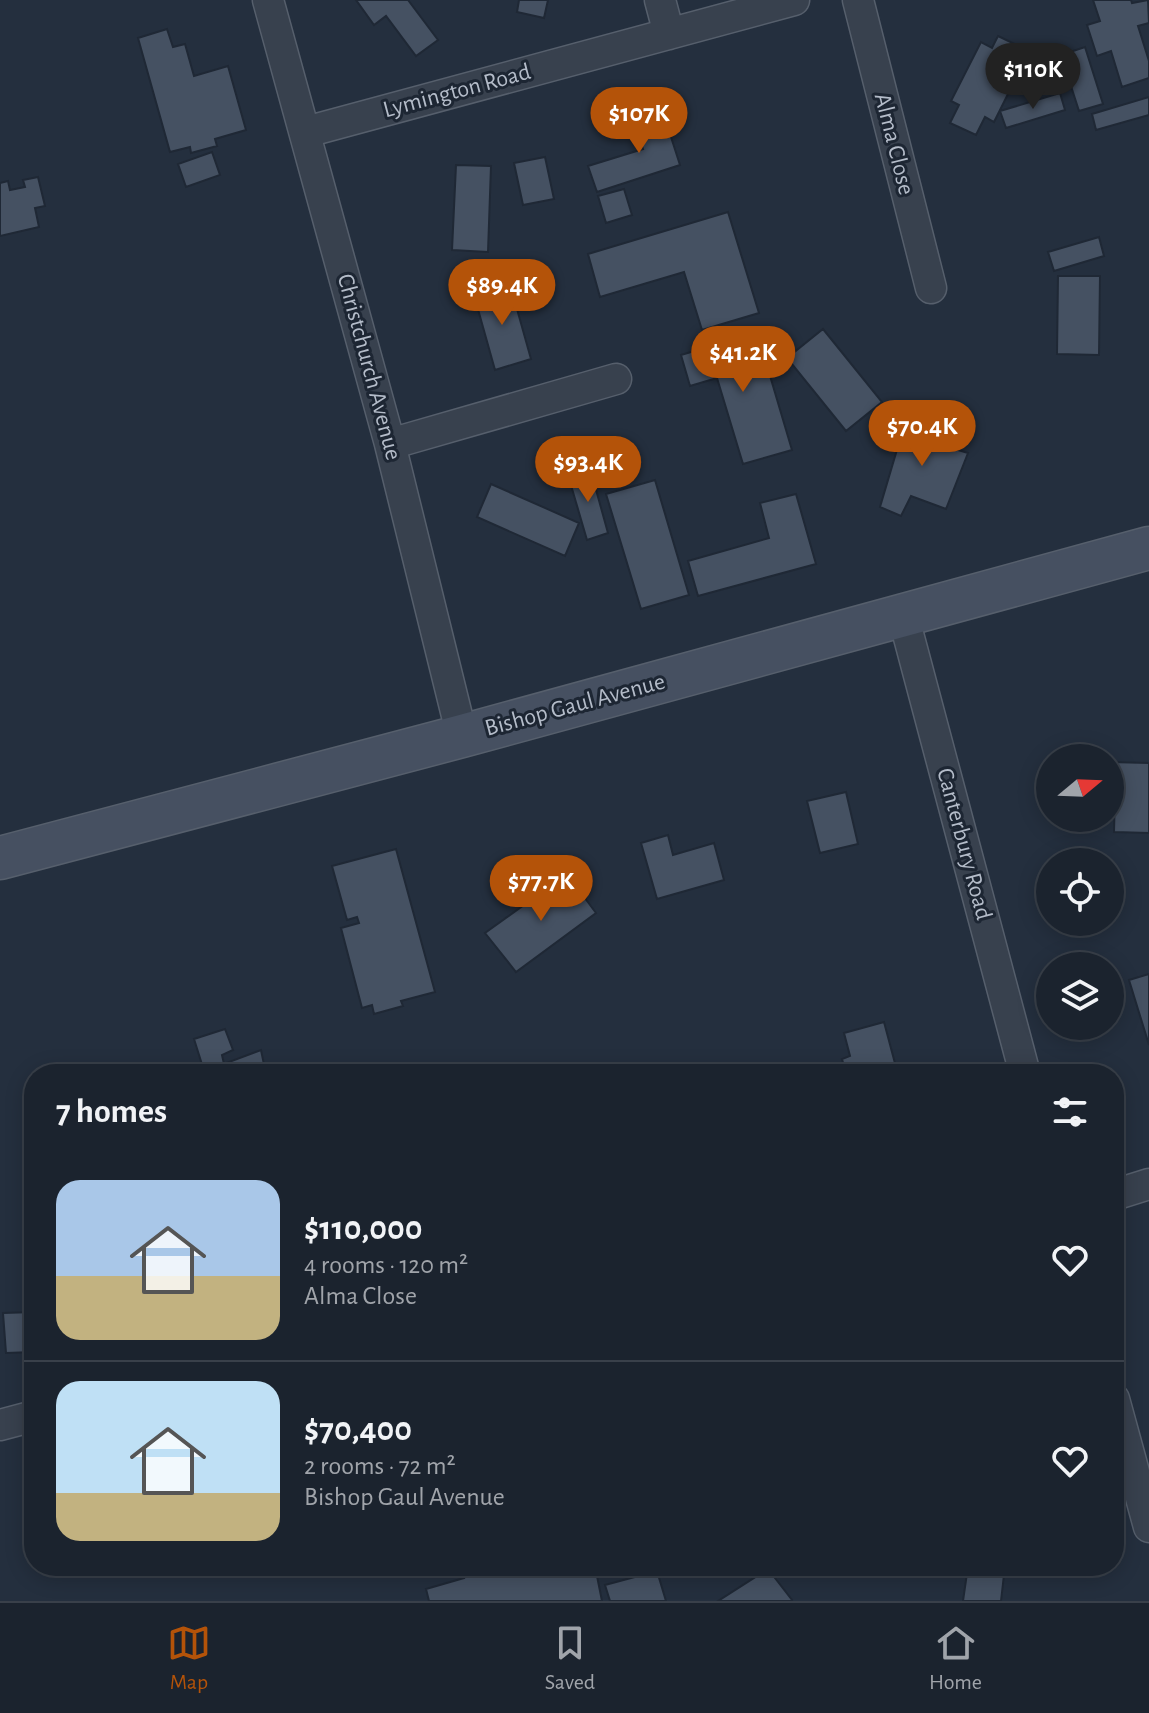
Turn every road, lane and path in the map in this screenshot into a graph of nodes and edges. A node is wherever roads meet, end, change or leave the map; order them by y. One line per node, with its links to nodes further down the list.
1 (268, 0): 6 (street, Christchurch Avenue)
2 (660, 0): 5 (street)
3 (794, 0): 5 (street, Lymington Road)
4 (858, 0): 7 (street, Alma Close)
5 (669, 34): 6 (street, Lymington Road)
6 (306, 132): 9 (street, Christchurch Avenue)
7 (931, 288)
8 (616, 379): 9 (street)
9 (390, 444): 12 (street, Christchurch Avenue)
10 (1149, 548): 11 (main road, Bishop Gaul Avenue)
11 (903, 615): 12 (main road, Bishop Gaul Avenue); 14 (street, Canterbury Road)
12 (462, 736): 13 (main road, Bishop Gaul Avenue)
13 (0, 858)
14 (1022, 1064)
15 (1149, 1184): 16 (street)
16 (1124, 1192)
17 (24, 1419): 18 (street)
18 (0, 1425)
19 (1124, 1436): 20 (street)
20 (1149, 1527)

